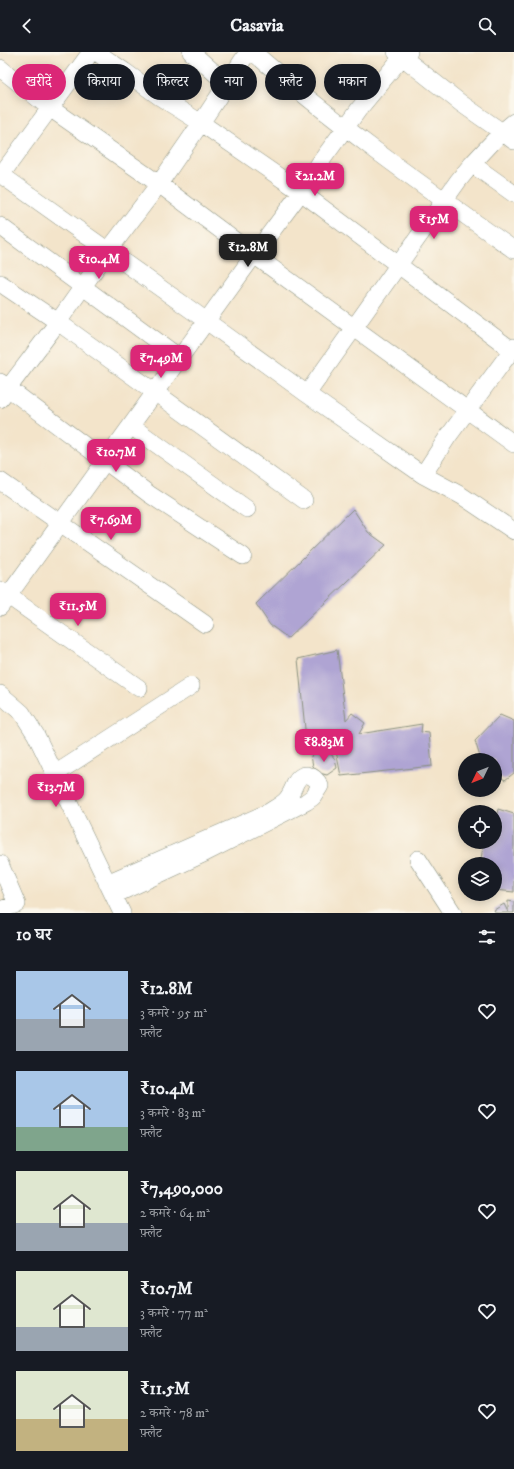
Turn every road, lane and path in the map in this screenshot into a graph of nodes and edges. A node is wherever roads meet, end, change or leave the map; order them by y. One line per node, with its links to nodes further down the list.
1 (90, 52): 11 (street)
2 (96, 52): 12 (street)
3 (192, 52): 9 (street)
4 (248, 52): 7 (street)
5 (253, 52): 13 (street)
6 (402, 54): 13 (street); 14 (street)
7 (240, 64)
8 (0, 68): 11 (street)
9 (210, 68)
10 (216, 100): 12 (street)
11 (50, 108): 16 (street); 17 (street)
12 (200, 123): 17 (street); 18 (street)
13 (346, 128): 18 (street); 20 (street)
14 (510, 132): 15 (street)
15 (472, 164): 19 (street); 20 (street)
16 (1, 174): 23 (street)
17 (159, 184): 23 (street); 24 (street)
18 (301, 192): 24 (street); 25 (street)
19 (514, 194)
20 (445, 201): 22 (street); 25 (street)
21 (0, 226): 27 (street)
22 (514, 250)
23 (108, 251): 27 (street); 28 (street)
24 (254, 255): 28 (street); 30 (street)
25 (400, 265): 30 (street); 31 (street)
26 (0, 284): 29 (street)
27 (83, 286): 29 (street); 32 (street)
28 (206, 321): 32 (street); 35 (street)
29 (58, 322): 33 (street); 34 (street)
30 (354, 327): 35 (street); 36 (street)
31 (513, 348): 36 (street)
32 (180, 358): 34 (street)
33 (3, 389): 39 (street)
34 (155, 392): 37 (street); 42 (street)
35 (307, 394): 40 (street)
36 (468, 410): 38 (street); 40 (street)
37 (131, 426): 39 (street); 43 (street)
38 (514, 444)
39 (106, 462): 44 (street); 46 (street)
40 (423, 475): 45 (street)
41 (0, 481): 44 (street)
42 (304, 500)
43 (247, 509)
44 (61, 524): 47 (street); 48 (street)
45 (514, 531)
46 (243, 556)
47 (3, 597): 50 (street)
48 (205, 624)
49 (191, 686): 52 (street)
50 (138, 688)
51 (0, 694): 52 (street)
52 (55, 774): 55 (street)
53 (418, 859): 59 (street)
54 (0, 864): 56 (street)
55 (110, 889): 55 (street); 58 (street)
56 (19, 908): 57 (street)
57 (0, 910)
58 (122, 913)
59 (453, 913)

